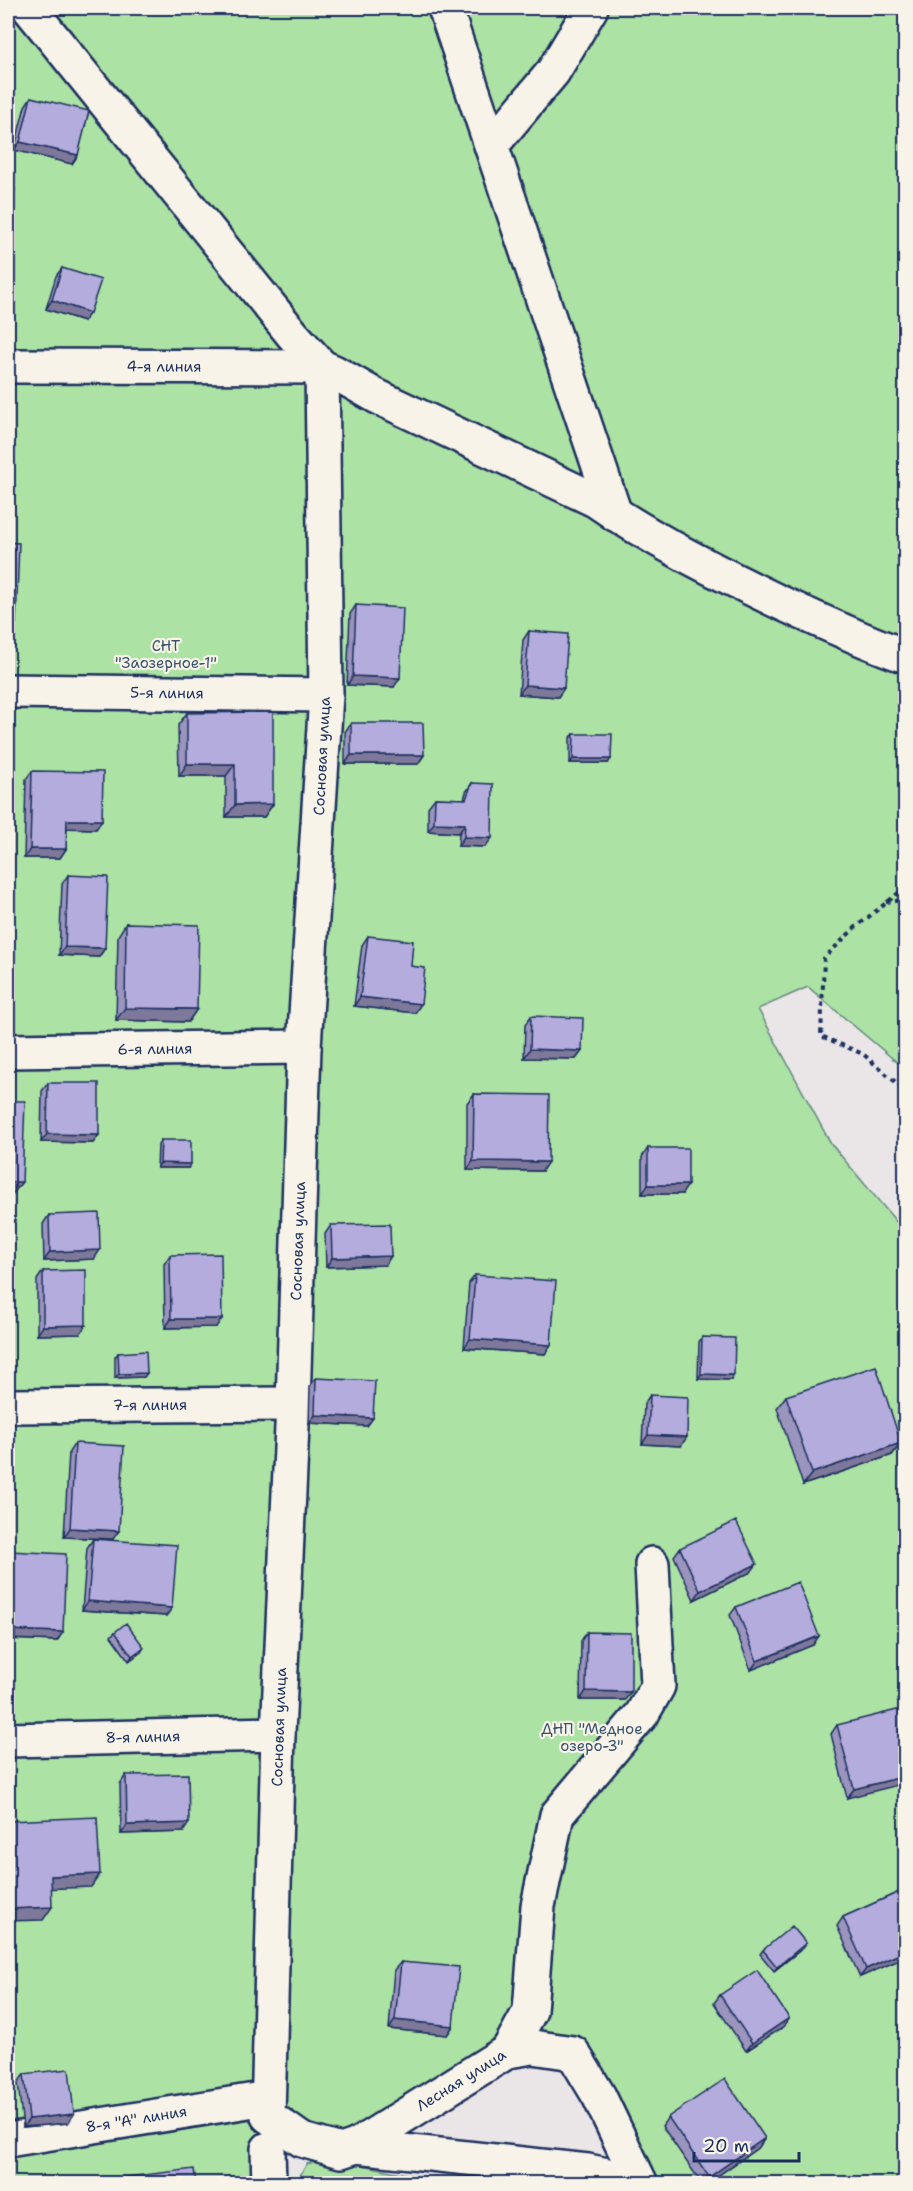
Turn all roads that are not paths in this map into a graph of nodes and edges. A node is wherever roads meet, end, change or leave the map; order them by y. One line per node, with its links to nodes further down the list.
1 (29, 8): 6 (street)
2 (444, 8): 4 (street)
3 (591, 8): 4 (street)
4 (492, 145): 7 (street)
5 (8, 366): 6 (street, 4-я линия)
6 (322, 367): 7 (street); 10 (street, Сосновая улица)
7 (615, 514): 8 (street)
8 (906, 656)
9 (8, 691): 10 (street, 5-я линия)
10 (326, 695): 11 (street, Сосновая улица)
11 (304, 1047): 12 (street, 6-я линия); 13 (street, Сосновая улица)
12 (8, 1051)
13 (293, 1404): 14 (street, 7-я линия); 16 (street, Сосновая улица)
14 (8, 1406)
15 (652, 1563): 18 (street)
16 (278, 1734): 17 (street, 8-я линия); 19 (street, Сосновая улица)
17 (8, 1740)
18 (507, 2051): 21 (street, Лесная улица); 25 (street, Лесная улица)
19 (268, 2107): 20 (street, 8-я "А" линия); 21 (street)
20 (8, 2139)
21 (356, 2146): 24 (street)
22 (268, 2149): 23 (street)
23 (269, 2184)
24 (627, 2184)
25 (641, 2184)

